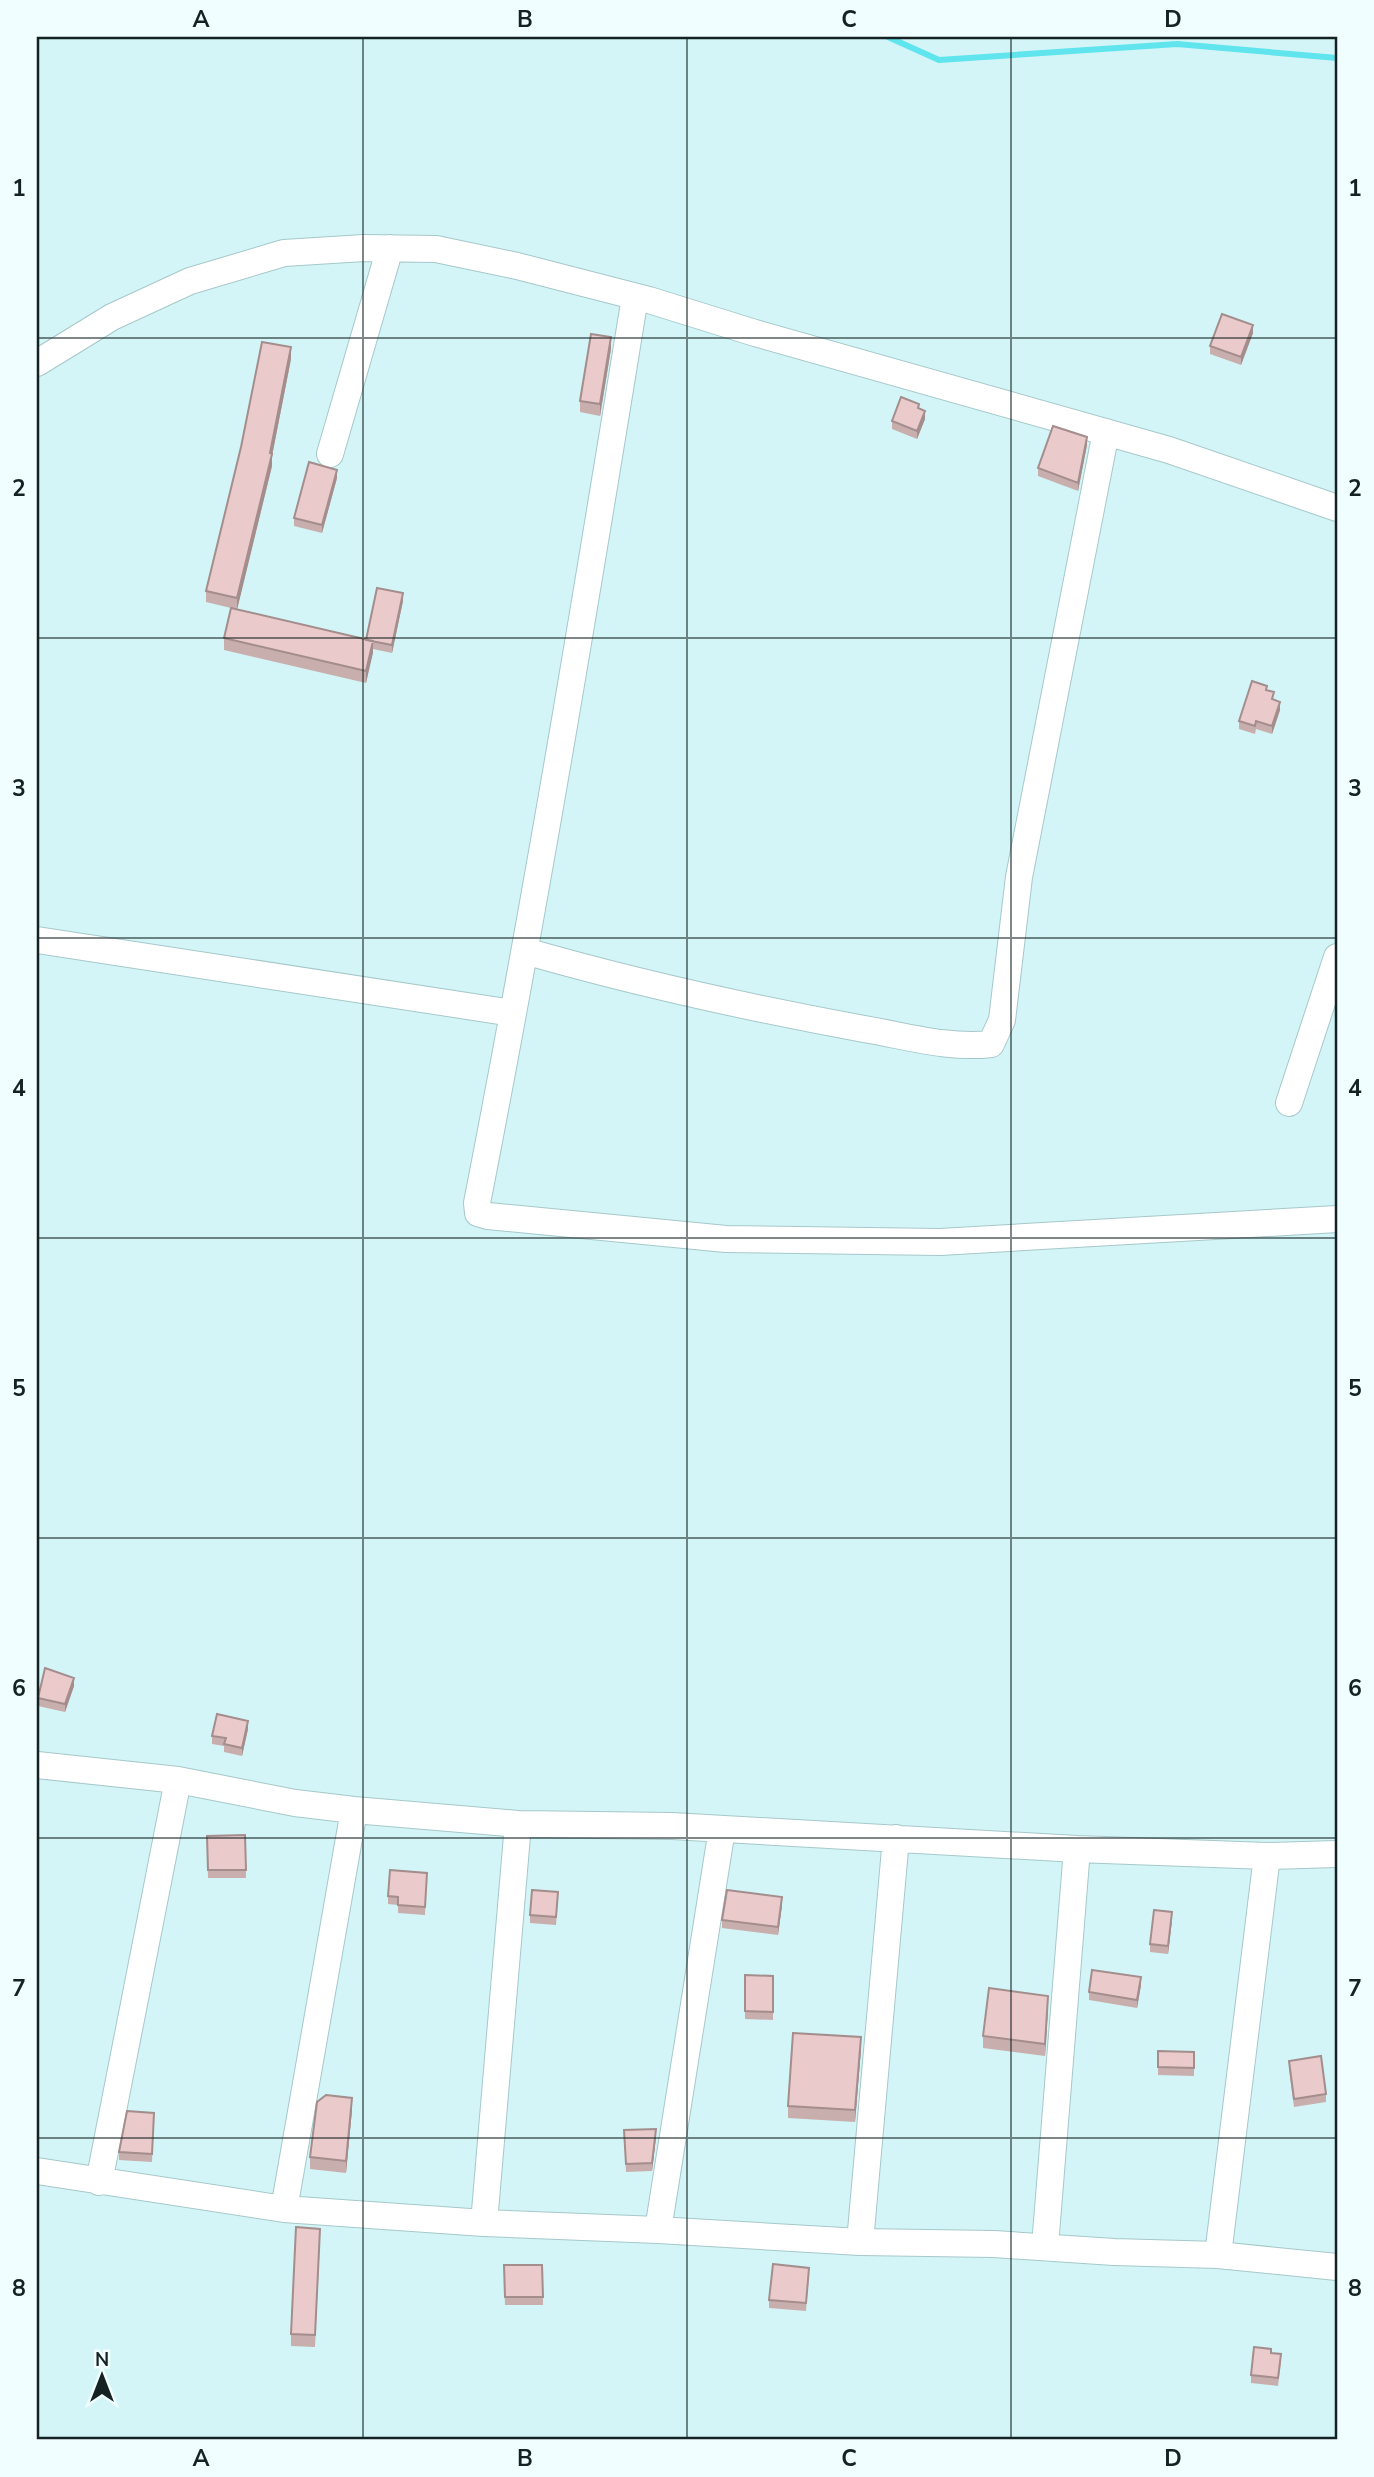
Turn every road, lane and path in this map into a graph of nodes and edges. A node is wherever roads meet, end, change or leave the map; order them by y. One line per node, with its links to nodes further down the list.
1 (390, 248): 2 (street); 3 (street); 5 (street)
2 (635, 297): 4 (street); 8 (street)
3 (37, 365)
4 (1106, 432): 6 (street); 8 (street)
5 (330, 454)
6 (1337, 508)
7 (37, 940): 10 (street)
8 (524, 951): 10 (street)
9 (1337, 957): 11 (street)
10 (513, 1013): 12 (street)
11 (1289, 1103)
12 (1337, 1219)
13 (37, 1765): 14 (street)
14 (177, 1780): 15 (street); 23 (street)
15 (354, 1810): 16 (street); 24 (street)
16 (518, 1824): 17 (street); 25 (street)
17 (722, 1829): 18 (street); 26 (street)
18 (896, 1838): 19 (street); 27 (street)
19 (1077, 1849): 21 (street); 28 (street)
20 (1337, 1854): 21 (street)
21 (1267, 1856): 29 (street)
22 (37, 2171): 23 (street)
23 (99, 2182): 24 (street)
24 (284, 2209): 25 (street)
25 (484, 2223): 26 (street)
26 (658, 2230): 27 (street)
27 (860, 2242): 28 (street)
28 (1045, 2246): 29 (street)
29 (1218, 2255): 30 (street)
30 (1337, 2267)

